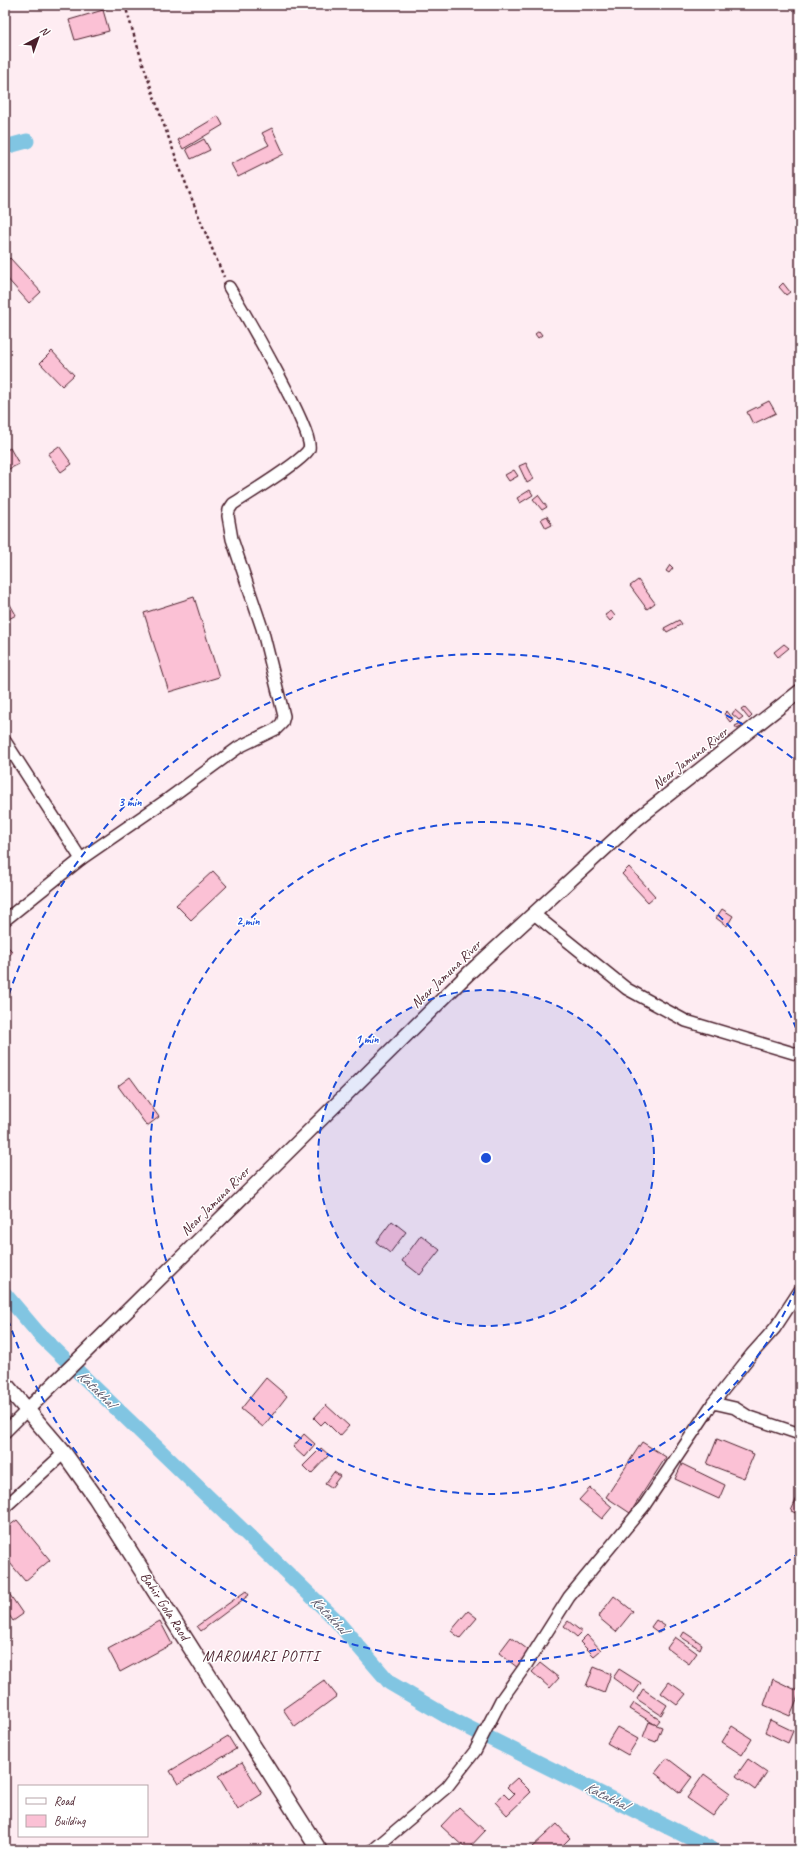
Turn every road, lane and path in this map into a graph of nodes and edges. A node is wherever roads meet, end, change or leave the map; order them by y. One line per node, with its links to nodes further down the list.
1 (125, 5): 2 (path)
2 (229, 287): 5 (street)
3 (800, 692): 6 (street, Near Jamuna River)
4 (5, 741): 5 (street)
5 (81, 859): 7 (street)
6 (534, 914): 8 (street); 12 (street, Near Jamuna River)
7 (5, 920)
8 (800, 1055)
9 (800, 1290): 11 (street)
10 (5, 1384): 12 (main road, Bahir Gola Raod)
11 (713, 1403): 14 (street); 18 (street)
12 (27, 1410): 13 (street); 15 (main road, Bahir Gola Raod)
13 (5, 1432)
14 (800, 1434)
15 (64, 1453): 16 (street); 17 (main road, Bahir Gola Raod)
16 (5, 1507)
17 (319, 1850)
18 (373, 1850)

